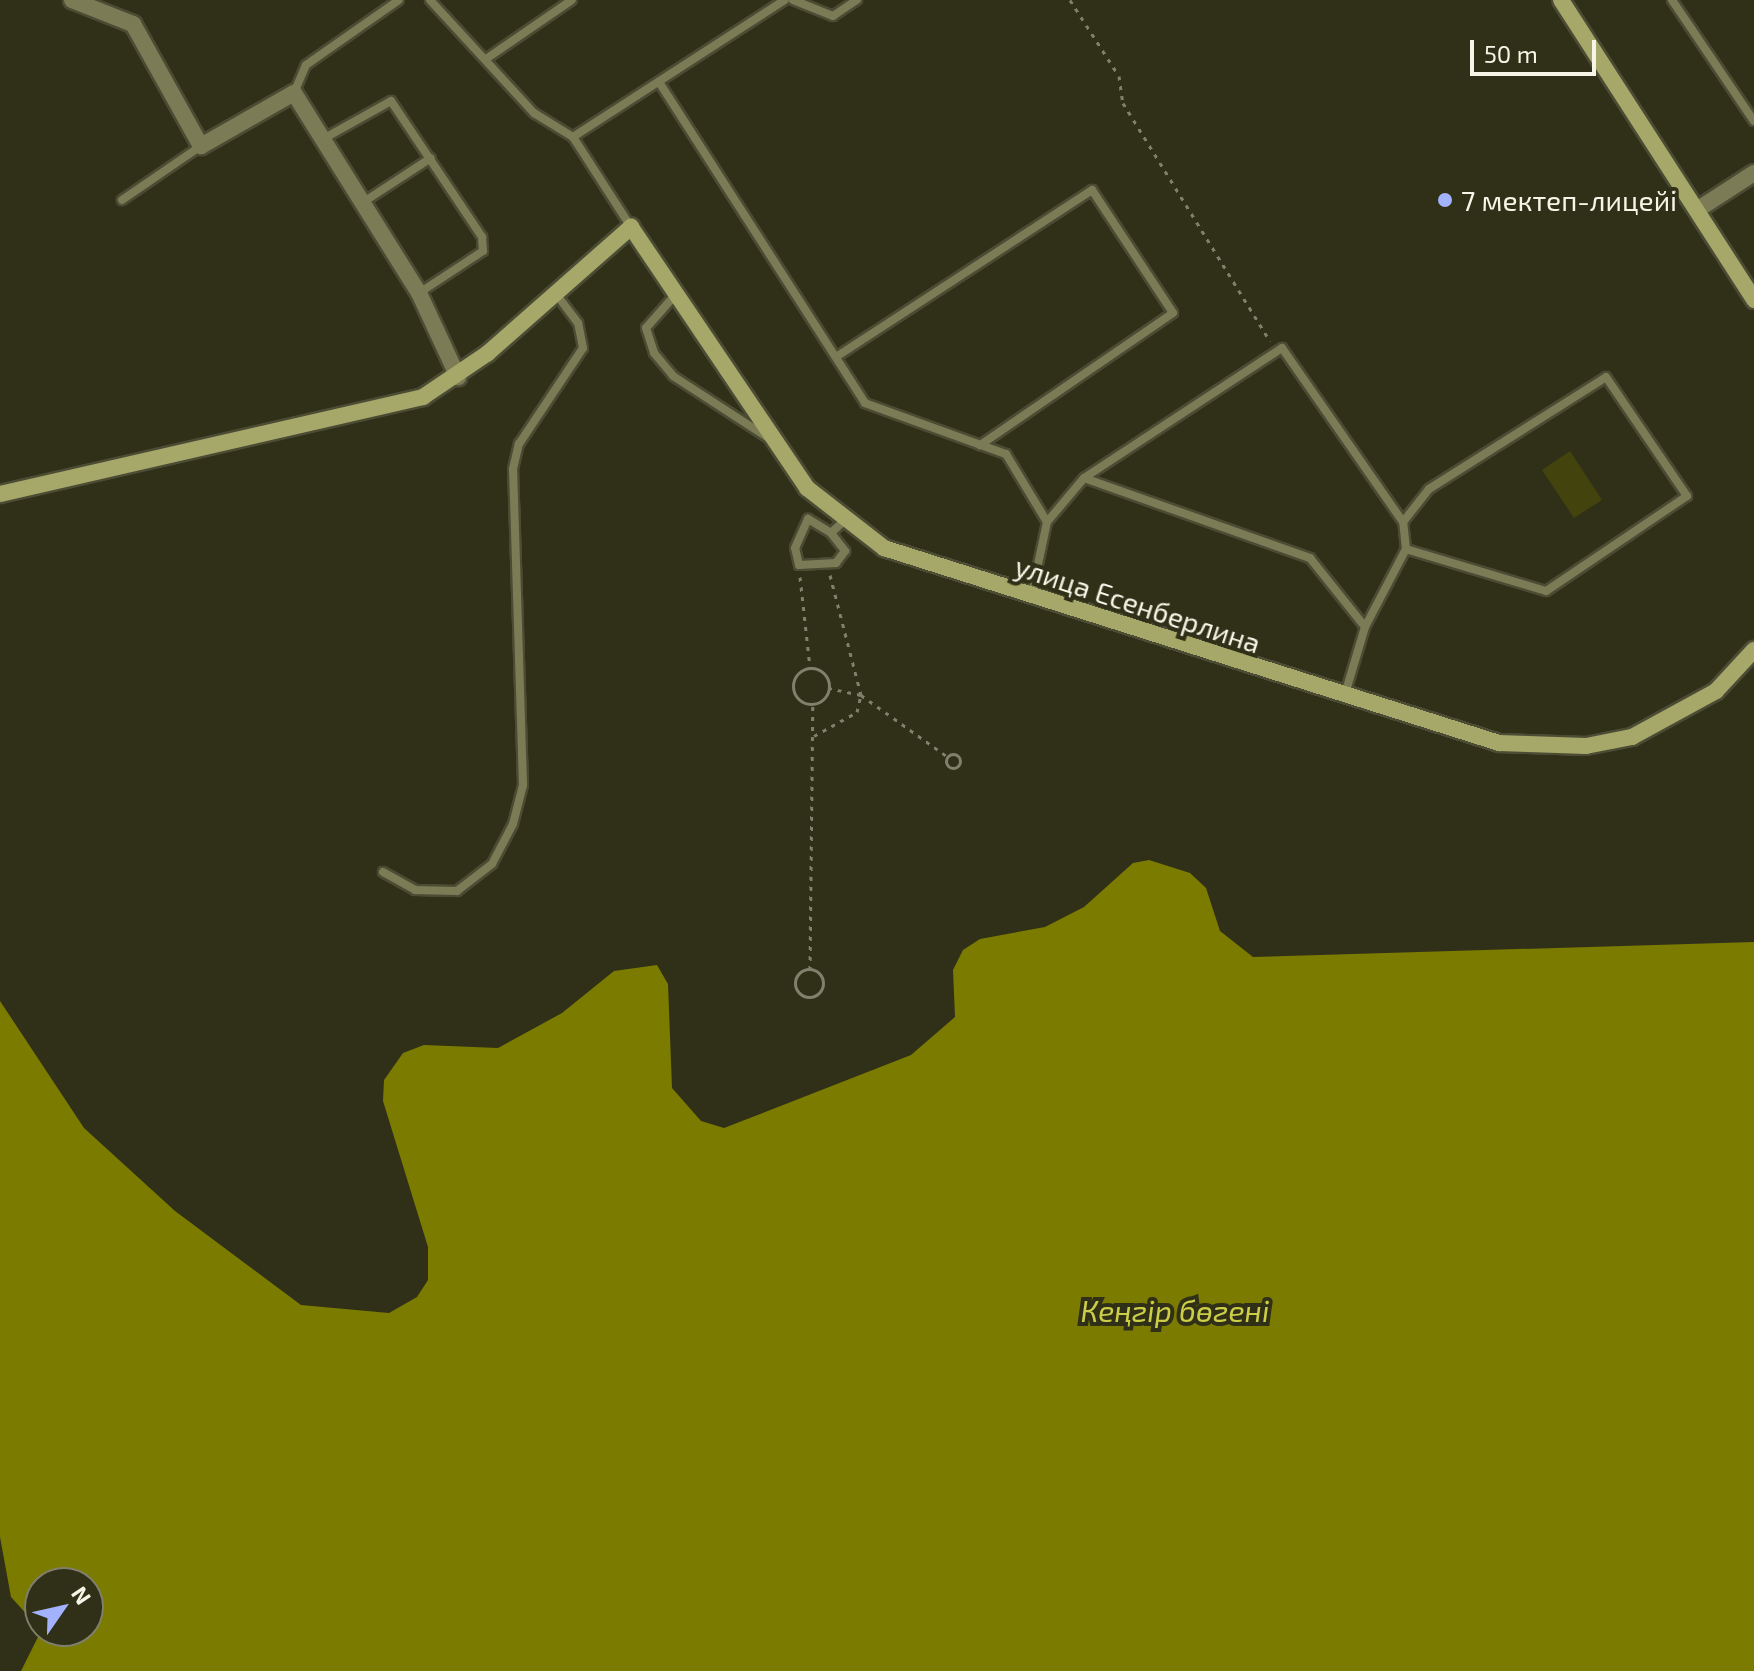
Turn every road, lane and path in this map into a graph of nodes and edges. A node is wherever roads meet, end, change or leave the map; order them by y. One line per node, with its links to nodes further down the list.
1 (72, 0): 17 (street)
2 (399, 0): 13 (lane)
3 (430, 0): 11 (lane)
4 (572, 0): 11 (lane)
5 (785, 0): 12 (lane)
6 (793, 0): 7 (lane)
7 (857, 0)
8 (1070, 0): 28 (path)
9 (1561, 0): 22 (street)
10 (1672, 0): 14 (lane)
11 (486, 59): 15 (lane)
12 (659, 82): 15 (lane); 29 (lane)
13 (294, 93): 16 (street); 17 (street)
14 (1754, 121)
15 (573, 137): 23 (lane)
16 (322, 139): 18 (lane); 21 (street)
17 (201, 146): 20 (lane)
18 (431, 158): 21 (lane); 25 (lane)
19 (1754, 173): 22 (street)
20 (122, 200)
21 (362, 203): 25 (street)
22 (1697, 210): 27 (street)
23 (631, 227): 24 (street); 26 (street, улица Есенберлина)
24 (554, 291): 30 (street); 51 (lane)
25 (419, 293): 30 (street)
26 (677, 293): 31 (street, улица Есенберлина); 31 (lane)
27 (1754, 300)
28 (1274, 347): 33 (lane); 36 (lane)
29 (836, 357): 32 (lane); 32 (lane)
30 (458, 377): 34 (street)
31 (776, 442): 37 (street, улица Есенберлина)
32 (980, 445): 35 (lane)
33 (1084, 478): 35 (lane); 42 (lane)
34 (0, 494)
35 (1047, 522): 41 (lane)
36 (1403, 522): 38 (lane); 38 (lane)
37 (837, 528): 39 (lane); 40 (lane); 41 (street, улица Есенберлина)
38 (1406, 549): 42 (lane)
39 (827, 563): 40 (lane); 46 (path)
40 (799, 565): 44 (path)
41 (1031, 598): 47 (street, улица Есенберлина)
42 (1365, 627): 47 (lane)
43 (1754, 650): 47 (street, улица Есенберлина)
44 (810, 668): 45 (path); 48 (path)
45 (829, 688): 46 (path); 48 (path)
46 (861, 695): 49 (path); 50 (path)
47 (1345, 696)
48 (813, 704): 49 (path)
49 (813, 737): 52 (path)
50 (948, 757)
51 (383, 872)
52 (810, 970): 52 (path)

